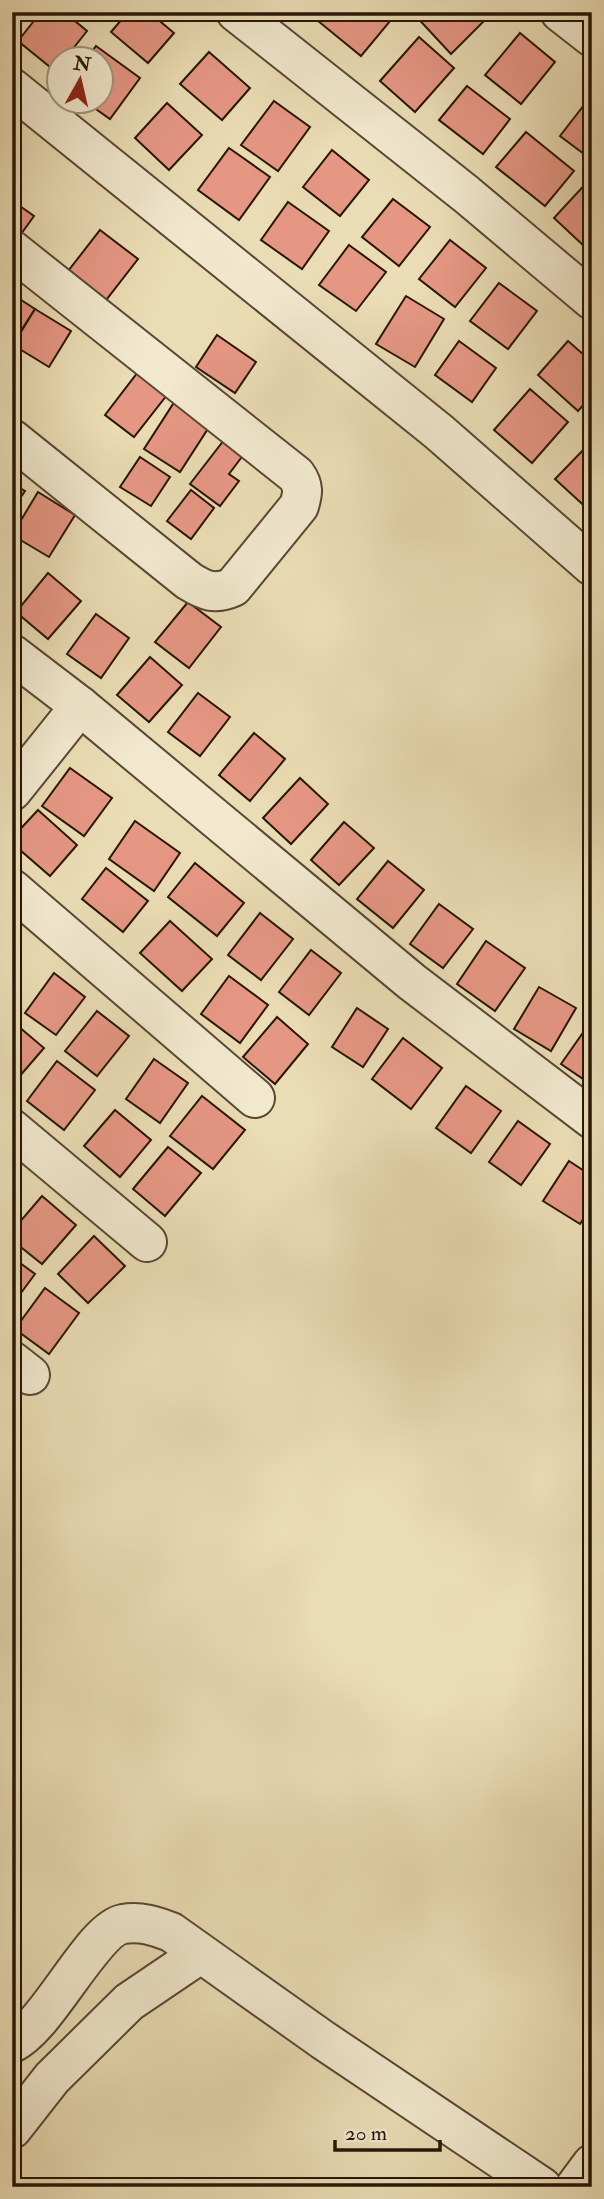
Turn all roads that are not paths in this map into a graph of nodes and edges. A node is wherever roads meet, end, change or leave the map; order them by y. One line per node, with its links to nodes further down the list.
1 (236, 12): 6 (street)
2 (559, 12): 3 (street)
3 (592, 37)
4 (12, 88): 8 (street)
5 (12, 250): 7 (street)
6 (592, 300)
7 (12, 439)
8 (591, 565)
9 (12, 654): 10 (street)
10 (80, 706): 11 (street); 14 (street)
11 (12, 791)
12 (12, 889): 13 (street)
13 (255, 1098)
14 (592, 1119)
15 (12, 1129): 16 (street)
16 (147, 1242)
17 (200, 1954): 18 (street); 19 (street); 21 (street)
18 (12, 2043)
19 (12, 2129)
20 (592, 2164): 22 (street)
21 (542, 2187)
22 (575, 2187)

